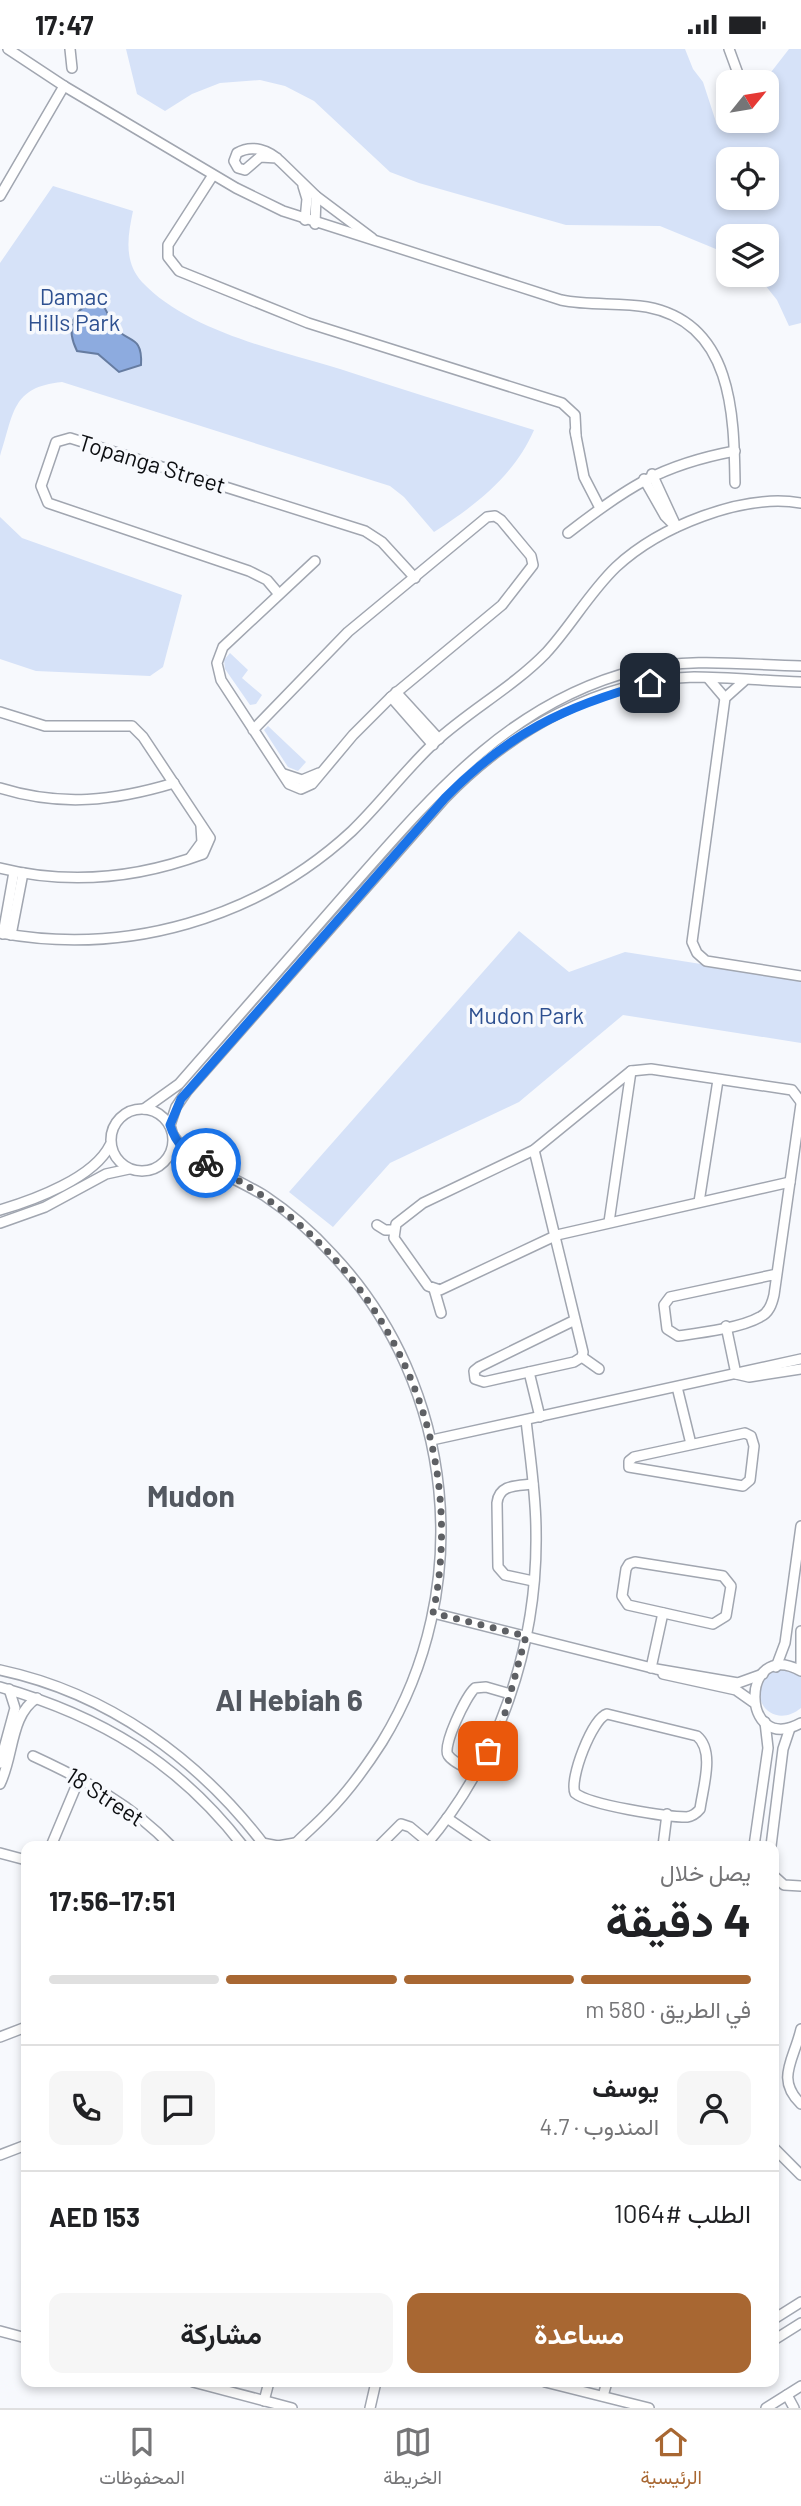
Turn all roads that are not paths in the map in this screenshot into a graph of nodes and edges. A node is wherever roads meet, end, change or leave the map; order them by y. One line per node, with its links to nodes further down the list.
1 (8, 49): 6 (street)
2 (70, 49): 4 (street)
3 (729, 49): 5 (street)
4 (72, 68)
5 (737, 70)
6 (64, 86): 8 (street); 10 (street)
7 (276, 158): 9 (street)
8 (213, 175): 12 (street); 20 (street)
9 (299, 179): 11 (street); 12 (street)
10 (0, 196)
11 (316, 196): 13 (street); 14 (street)
12 (305, 220): 13 (street)
13 (315, 224): 14 (street)
14 (380, 243): 15 (street)
15 (735, 451): 16 (street); 17 (street)
16 (648, 477): 20 (street); 21 (street)
17 (735, 483)
18 (801, 497): 19 (street)
19 (796, 502): 21 (street)
20 (600, 508): 22 (street)
21 (676, 527): 34 (street)
22 (568, 533)
23 (314, 561): 25 (street)
24 (415, 578): 25 (street, Topanga Street); 30 (street); 33 (street)
25 (278, 593): 33 (street)
26 (801, 666): 44 (street)
27 (707, 678): 28 (street); 31 (street); 45 (street)
28 (744, 681): 29 (street); 31 (street)
29 (801, 682)
30 (393, 695): 33 (street); 34 (street)
31 (725, 698): 40 (street)
32 (0, 712): 35 (street)
33 (253, 730)
34 (436, 742): 39 (street)
35 (174, 783): 36 (street); 38 (street)
36 (0, 788)
37 (0, 868): 38 (street)
38 (18, 873): 39 (street)
39 (5, 934)
40 (801, 976)
41 (631, 1071): 42 (street); 47 (street); 54 (street)
42 (718, 1080): 43 (street); 52 (street)
43 (801, 1103): 51 (street)
44 (144, 1109): 45 (street); 46 (street)
45 (171, 1130): 48 (street); 49 (street)
46 (110, 1145): 50 (street); 53 (street)
47 (534, 1150): 57 (street); 58 (street)
48 (192, 1156): 49 (street); 74 (street)
49 (168, 1159): 50 (street)
50 (129, 1170): 55 (street)
51 (790, 1182): 52 (street); 59 (street)
52 (699, 1202): 54 (street)
53 (0, 1210)
54 (609, 1221): 58 (street)
55 (0, 1223)
56 (377, 1224): 57 (street)
57 (394, 1230): 60 (street)
58 (557, 1235): 60 (street); 62 (street)
59 (777, 1274): 63 (street); 63 (street)
60 (434, 1289): 61 (street)
61 (441, 1313)
62 (575, 1320): 64 (street); 69 (street)
63 (726, 1326): 70 (street)
64 (582, 1357): 66 (street); 69 (street)
65 (801, 1359): 68 (street)
66 (599, 1369)
67 (801, 1369): 68 (street)
68 (760, 1371): 70 (street)
69 (529, 1372): 72 (street)
70 (736, 1374): 71 (street)
71 (677, 1387): 72 (street); 75 (street)
72 (540, 1417): 73 (street)
73 (526, 1420): 74 (street); 76 (street)
74 (432, 1440): 79 (street)
75 (691, 1444): 75 (street)
76 (533, 1484): 78 (street); 78 (street)
77 (801, 1526): 83 (street)
78 (533, 1581): 82 (street)
79 (433, 1613): 82 (street); 107 (street)
80 (663, 1613): 80 (street); 84 (street)
81 (801, 1631): 85 (street)
82 (526, 1636): 84 (street); 90 (street)
83 (776, 1667): 85 (street); 87 (street)
84 (654, 1669): 88 (street)
85 (801, 1669)
86 (0, 1670): 106 (street)
87 (763, 1674): 88 (street); 92 (street)
88 (692, 1678): 92 (street)
89 (5, 1688): 91 (street); 97 (street)
90 (510, 1694): 98 (street); 98 (street)
91 (37, 1698): 97 (street); 105 (street)
92 (753, 1702): 93 (street)
93 (765, 1722): 95 (street); 113 (street)
94 (801, 1723): 95 (street)
95 (790, 1728): 114 (street)
96 (33, 1756): 99 (street, 18 Street)
97 (4, 1760): 100 (street)
98 (477, 1773): 102 (street)
99 (80, 1777): 103 (street); 104 (street, 18 Street)
100 (0, 1784)
101 (667, 1814): 101 (street); 112 (street)
102 (447, 1818): 110 (street); 111 (street)
103 (53, 1841)
104 (165, 1841)
105 (239, 1841)
106 (260, 1841)
107 (298, 1841)
108 (384, 1841): 109 (street)
109 (424, 1841)
110 (429, 1841)
111 (481, 1841)
112 (664, 1841)
113 (755, 1841)
114 (772, 1841)
115 (0, 1853): 116 (street)
116 (21, 1859)
117 (779, 1880): 118 (street)
118 (801, 1889): 119 (street)
119 (779, 1891)
120 (21, 2029): 122 (street)
121 (801, 2029): 123 (street)
122 (0, 2037)
123 (799, 2046): 124 (street)
124 (801, 2104)
125 (21, 2147): 127 (street)
126 (779, 2153): 128 (street)
127 (0, 2155)
128 (801, 2175)
129 (801, 2302): 130 (street)
130 (779, 2316)
131 (801, 2323): 134 (street)
132 (0, 2331): 133 (street)
133 (21, 2337)
134 (779, 2337)
135 (801, 2386): 141 (street)
136 (213, 2387): 143 (street)
137 (268, 2387): 143 (street)
138 (375, 2387): 145 (street)
139 (566, 2387): 142 (street)
140 (606, 2387): 142 (street)
141 (787, 2395): 147 (street); 148 (street)
142 (604, 2396): 146 (street)
143 (264, 2400): 144 (street)
144 (292, 2408)
145 (370, 2408)
146 (649, 2408)
147 (765, 2408)
148 (794, 2408)

